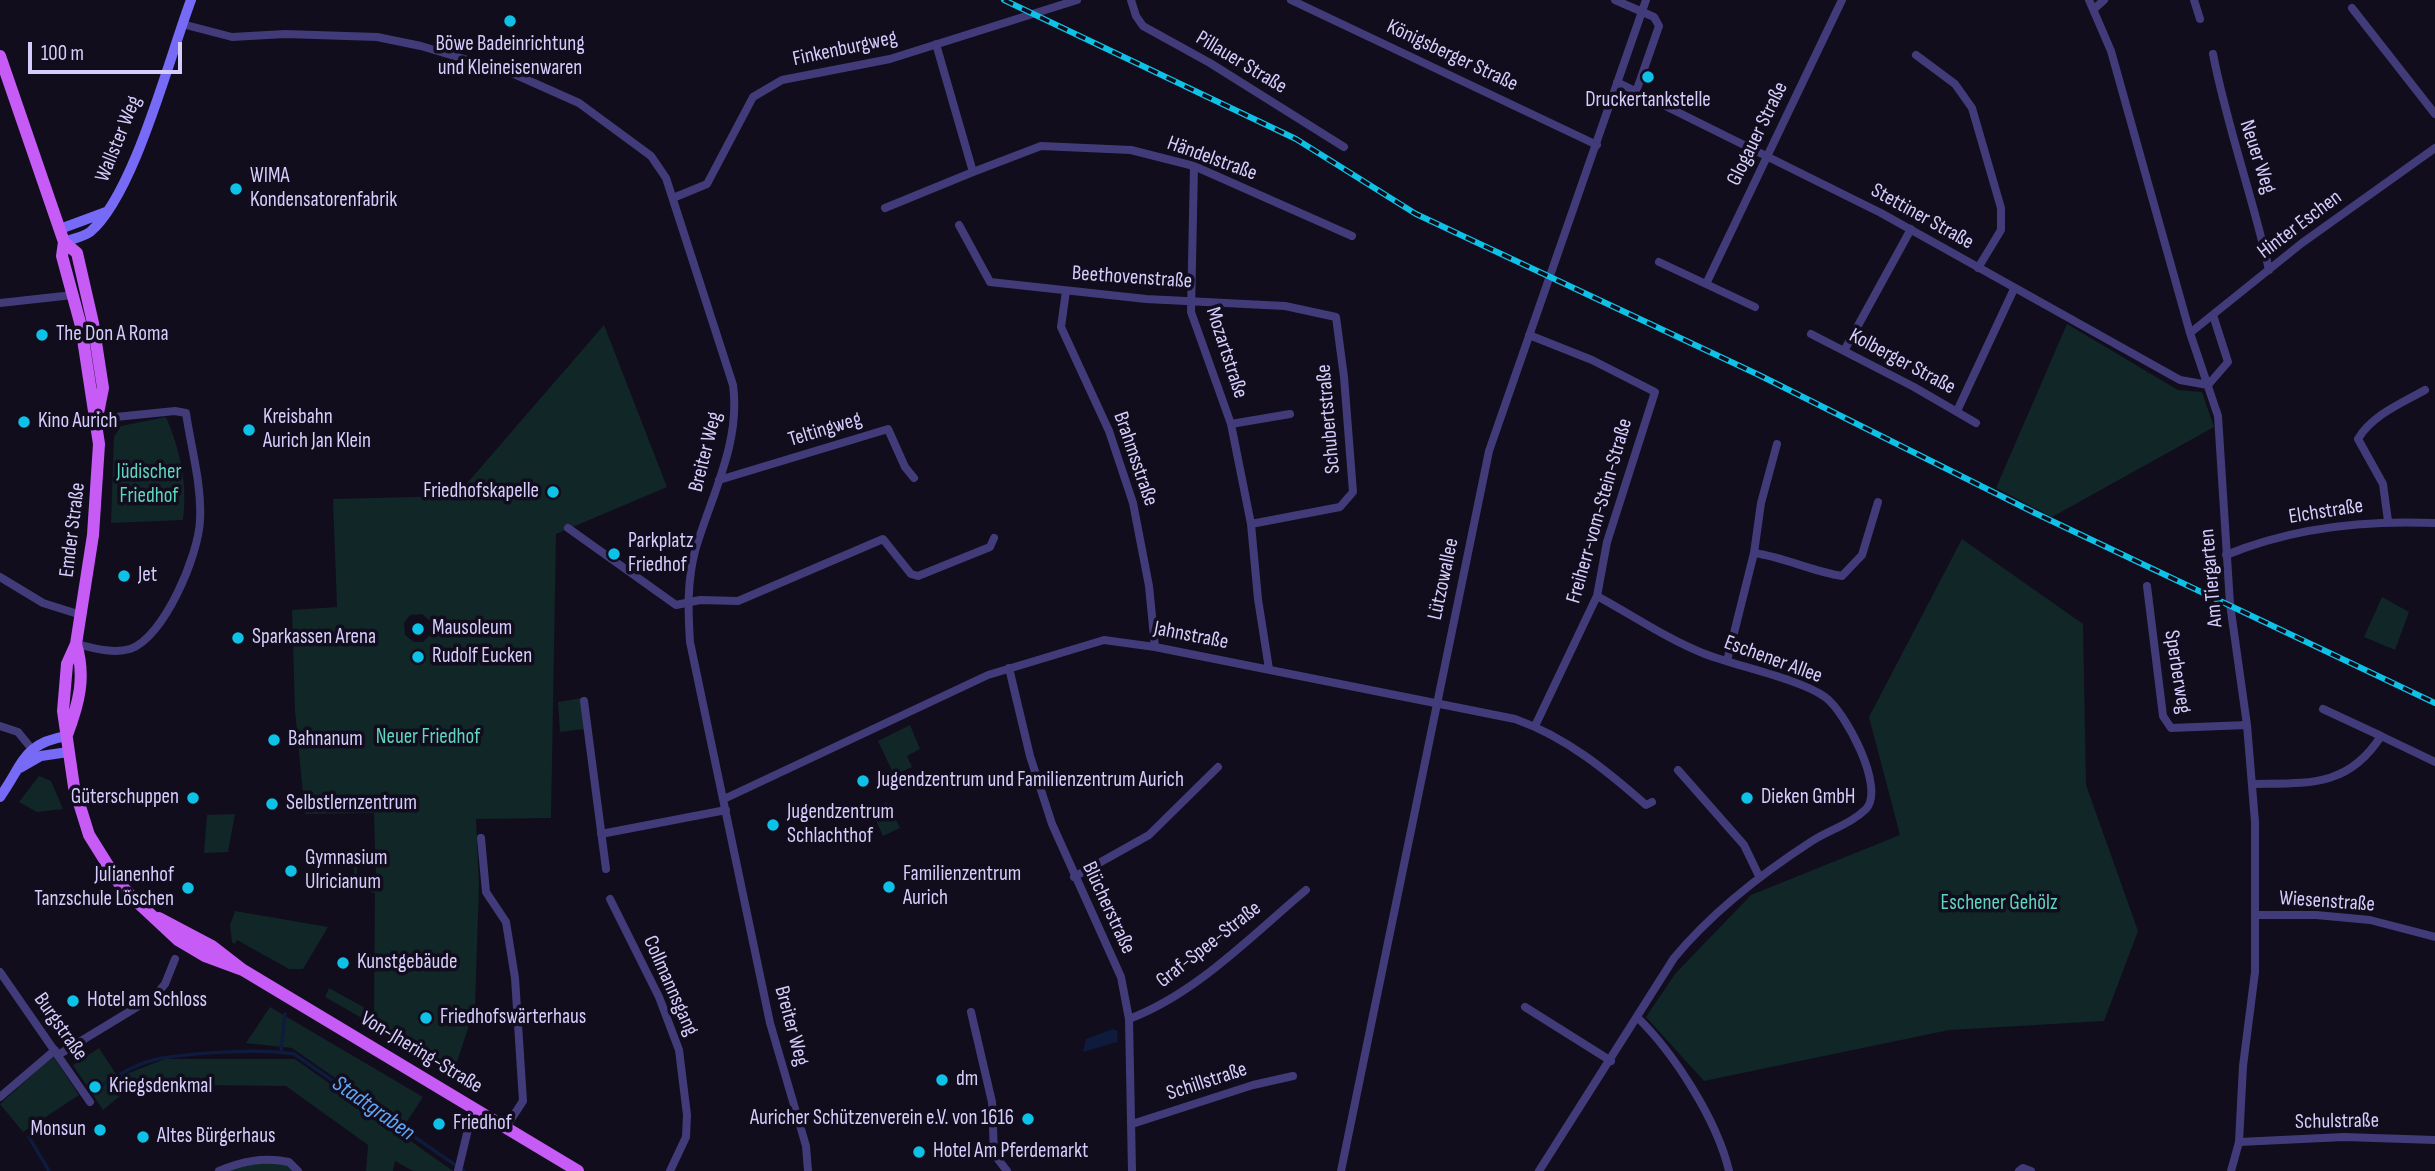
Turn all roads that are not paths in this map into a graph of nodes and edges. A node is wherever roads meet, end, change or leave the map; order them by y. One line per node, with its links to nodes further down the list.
1 (191, 0): 15 (street, Wallster Weg)
2 (1077, 0): 16 (street, Finkenburgweg)
3 (1131, 0): 24 (street, Pillauer Straße)
4 (1292, 0): 23 (street, Königsberger Straße)
5 (1615, 0): 13 (street)
6 (1646, 0): 13 (street, Lützowallee)
7 (1842, 0): 26 (street, Glogauer Straße)
8 (2089, 0): 12 (street, Am Tiergarten)
9 (2104, 0): 12 (street)
10 (2194, 0): 14 (street)
11 (2352, 8): 22 (street)
12 (2094, 9): 48 (street, Am Tiergarten)
13 (1641, 11): 20 (street, Lützowallee); 21 (street)
14 (2200, 19)
15 (182, 24): 29 (street, Breiter Weg); 33 (street, Wallster Weg)
16 (936, 44): 28 (street); 29 (street, Finkenburgweg)
17 (2213, 54): 37 (street, Neuer Weg)
18 (1916, 55): 36 (street)
19 (0, 56): 33 (main road, Emder Straße)
20 (1617, 82): 21 (street, Stettiner Straße); 23 (street, Lützowallee)
21 (1637, 89): 26 (street, Stettiner Straße)
22 (2435, 114)
23 (1597, 145): 49 (street, Lützowallee)
24 (1344, 147)
25 (2435, 148): 37 (street, Hinter Eschen)
26 (1766, 157): 32 (street, Stettiner Straße); 38 (street, Glogauer Straße)
27 (1194, 166): 28 (street, Händelstraße); 34 (street, Händelstraße); 42 (street, Mozartstraße)
28 (973, 172): 30 (street, Händelstraße)
29 (673, 198): 60 (street, Breiter Weg)
30 (885, 208)
31 (959, 225): 40 (street, Beethovenstraße)
32 (1911, 229): 36 (street, Stettiner Straße); 50 (street)
33 (62, 235): 41 (main road, Emder Straße); 55 (main road, Emder Straße)
34 (1352, 236)
35 (1659, 262): 38 (street)
36 (1978, 268): 39 (street, Stettiner Straße)
37 (2269, 270): 45 (street, Hinter Eschen)
38 (1706, 284): 44 (street)
39 (2014, 289): 51 (street, Stettiner Straße); 53 (street)
40 (1066, 291): 42 (street, Beethovenstraße); 75 (street, Brahmsstraße)
41 (73, 295): 43 (street); 55 (main road, Emder Straße)
42 (1191, 300): 46 (street, Beethovenstraße); 57 (street, Mozartstraße)
43 (0, 303)
44 (1755, 307)
45 (2213, 315): 48 (street, Hinter Eschen); 51 (street)
46 (1336, 317): 64 (street, Schubertstraße)
47 (1811, 334): 50 (street, Kolberger Straße)
48 (2190, 334): 51 (street, Am Tiergarten)
49 (1529, 335): 71 (street, Freiherr-vom-Stein-Straße); 80 (street, Lützowallee)
50 (1844, 351): 53 (street, Kolberger Straße)
51 (2208, 385): 68 (street, Am Tiergarten)
52 (2425, 390): 62 (street)
53 (1957, 411): 56 (street, Kolberger Straße)
54 (1290, 414): 57 (street, Mozartstraße)
55 (96, 419): 73 (main road, Emder Straße); 74 (street)
56 (1976, 423)
57 (1231, 424): 64 (street, Mozartstraße)
58 (1777, 444): 67 (street)
59 (914, 478): 60 (street, Teltingweg)
60 (719, 480): 72 (street, Breiter Weg)
61 (1878, 502): 67 (street)
62 (2388, 521): 63 (street, Elchstraße); 68 (street, Elchstraße)
63 (2435, 523)
64 (1251, 524): 78 (street, Mozartstraße)
65 (568, 528): 72 (street)
66 (994, 538): 72 (street)
67 (1754, 553): 76 (street)
68 (2226, 555): 82 (street, Am Tiergarten)
69 (0, 578): 73 (street)
70 (2147, 586): 82 (street, Sperberweg)
71 (1597, 596): 76 (street, Eschener Allee); 84 (street, Freiherr-vom-Stein-Straße)
72 (688, 603): 95 (street, Breiter Weg)
73 (81, 615): 74 (main road, Emder Straße)
74 (76, 644): 85 (main road, Emder Straße)
75 (1155, 647): 77 (street, Jahnstraße); 78 (street, Jahnstraße)
76 (1727, 661): 101 (street, Eschener Allee)
77 (1009, 668): 95 (street, Jahnstraße); 102 (street, Blücherstraße)
78 (1269, 669): 80 (street, Jahnstraße)
79 (584, 701): 98 (street)
80 (1436, 702): 84 (street, Jahnstraße); 131 (street, Lützowallee)
81 (2323, 709): 86 (street)
82 (2247, 725): 93 (street, Am Tiergarten)
83 (0, 726): 87 (street)
84 (1535, 726): 96 (street, Jahnstraße)
85 (67, 736): 87 (street); 88 (main road, Von-Jhering-Straße)
86 (2381, 736): 89 (street); 93 (street)
87 (31, 748): 91 (street)
88 (68, 752): 91 (street); 118 (main road, Von-Jhering-Straße)
89 (2435, 762)
90 (1219, 767): 102 (street)
91 (20, 768): 94 (street)
92 (1678, 770): 101 (street)
93 (2252, 784): 105 (street, Am Tiergarten)
94 (0, 797)
95 (724, 799): 97 (street, Breiter Weg)
96 (1653, 802)
97 (726, 810): 98 (street); 128 (street, Breiter Weg)
98 (601, 834): 100 (street)
99 (481, 838): 120 (street)
100 (606, 869)
101 (1759, 876): 111 (street, Eschener Allee)
102 (1074, 877): 112 (street, Blücherstraße)
103 (1306, 890): 112 (street, Graf-Spee-Straße)
104 (610, 899): 127 (street, Collmannsgang)
105 (2256, 915): 106 (street, Wiesenstraße); 122 (street, Am Tiergarten)
106 (2435, 937)
107 (175, 959): 113 (street)
108 (0, 972): 113 (street, Burgstraße)
109 (1525, 1007): 114 (street)
110 (971, 1012): 129 (street)
111 (1637, 1017): 114 (street, Eschener Allee); 133 (street)
112 (1129, 1019): 119 (street, Blücherstraße)
113 (57, 1052): 116 (street); 117 (street, Burgstraße)
114 (1611, 1061): 132 (street, Eschener Allee)
115 (1293, 1076): 119 (street, Schillstraße)
116 (0, 1097)
117 (90, 1102)
118 (477, 1109): 120 (main road, Von-Jhering-Straße); 123 (street)
119 (1132, 1125): 130 (street, Blücherstraße)
120 (506, 1127): 126 (main road, Von-Jhering-Straße)
121 (2435, 1140): 122 (street, Schulstraße)
122 (2239, 1142): 136 (street, Am Tiergarten)
123 (459, 1166)
124 (219, 1171): 125 (street)
125 (298, 1171)
126 (578, 1171)
127 (670, 1171)
128 (808, 1171)
129 (1007, 1171)
130 (1132, 1171)
131 (1341, 1171)
132 (1539, 1171)
133 (1729, 1171)
134 (2019, 1171): 135 (street)
135 (2031, 1171)
136 (2231, 1171)

